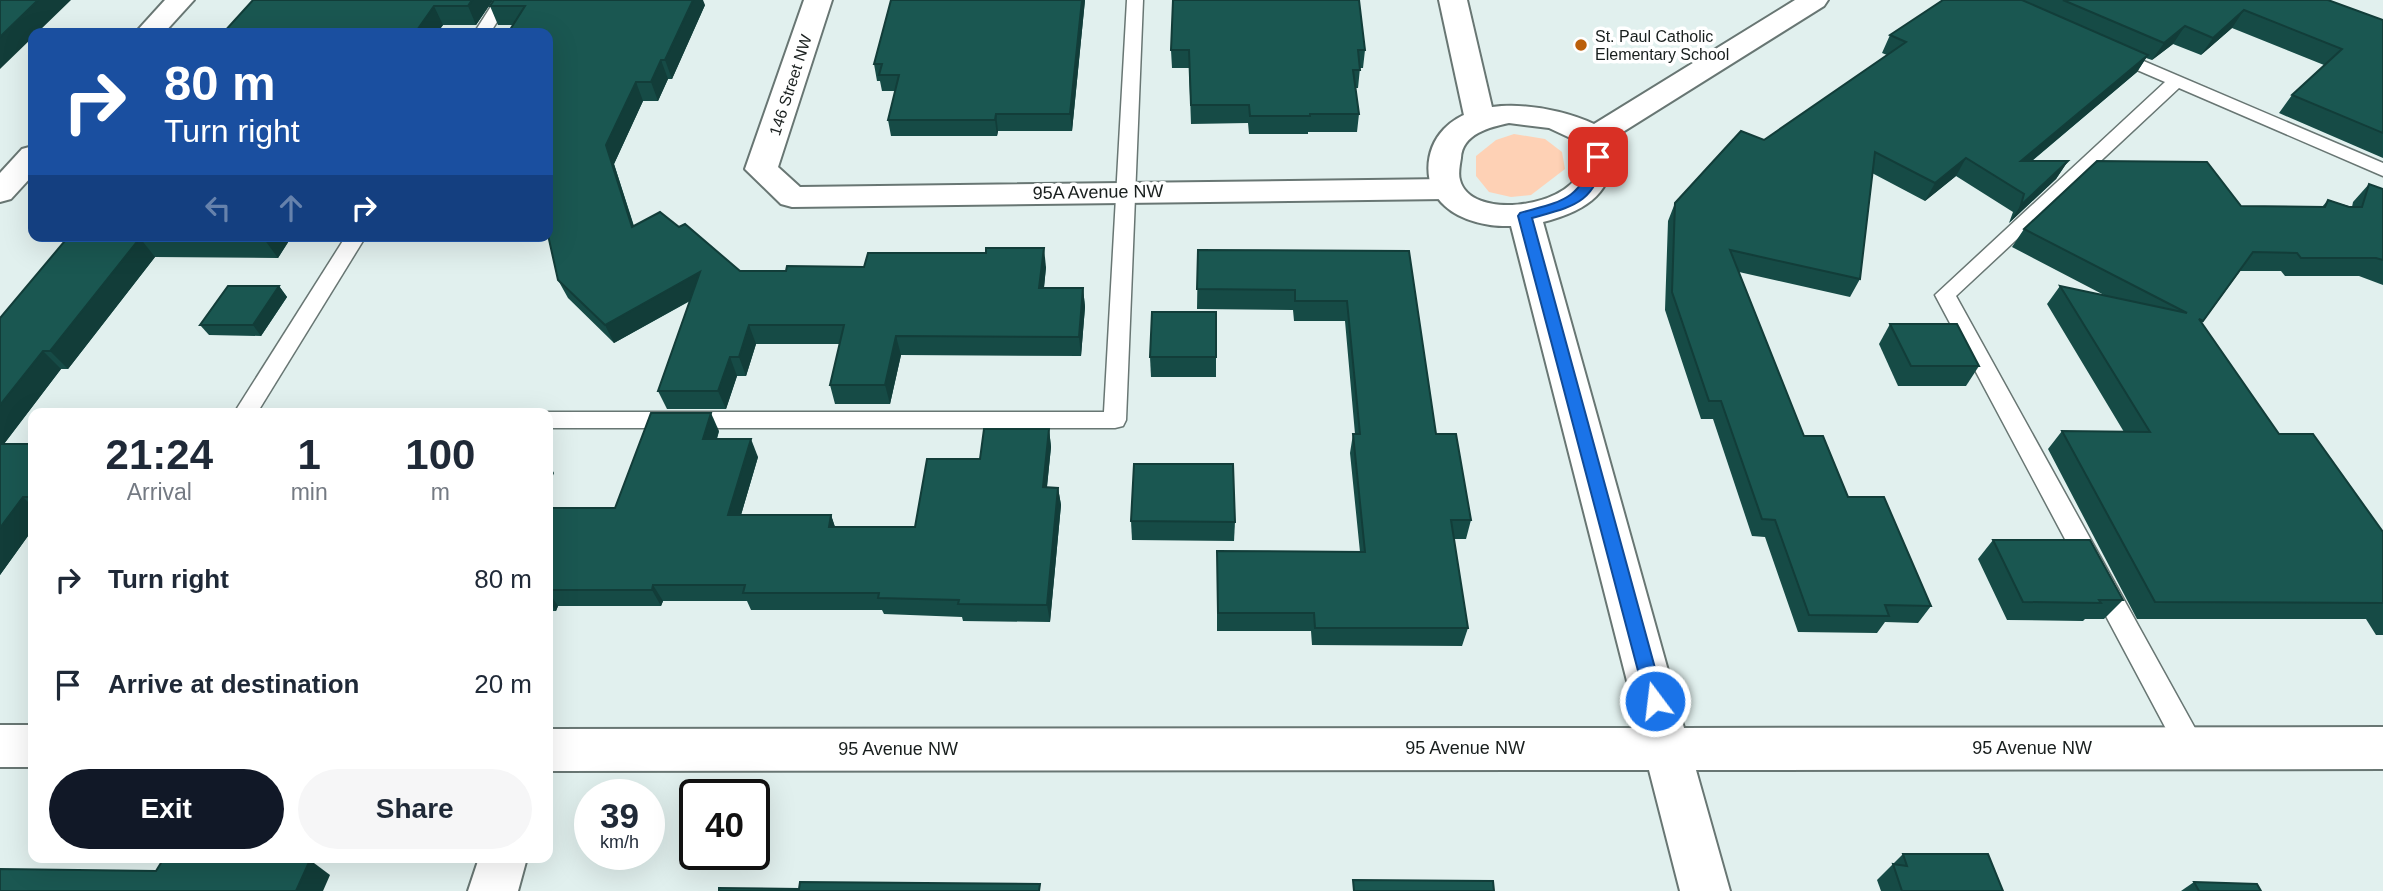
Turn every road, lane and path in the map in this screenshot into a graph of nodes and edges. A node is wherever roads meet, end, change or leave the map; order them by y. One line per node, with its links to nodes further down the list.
1 (180, 0): 7 (street)
2 (503, 0): 8 (lane)
3 (818, 0): 14 (street, 146 Street NW)
4 (1135, 0): 18 (lane)
5 (1453, 0): 11 (street)
6 (1814, 0): 12 (street)
7 (154, 28)
8 (485, 28)
9 (2103, 48): 10 (lane)
10 (2176, 80): 15 (lane); 26 (lane)
11 (1480, 120): 12 (street); 16 (street)
12 (1594, 137): 19 (street)
13 (28, 161): 17 (street)
14 (761, 169): 18 (street, 95A Avenue NW)
15 (2383, 170)
16 (1446, 189): 18 (street, 95A Avenue NW); 19 (street)
17 (0, 191)
18 (1126, 192): 22 (lane)
19 (1525, 216): 25 (street)
20 (352, 242): 21 (lane)
21 (248, 408)
22 (553, 420)
23 (0, 747): 24 (street)
24 (28, 747)
25 (1667, 747): 26 (street, 95 Avenue NW); 28 (street, 95 Avenue NW); 31 (street)
26 (2191, 748): 27 (street, 95 Avenue NW)
27 (2383, 748)
28 (553, 750)
29 (501, 863): 30 (street)
30 (493, 891)
31 (1705, 891)

